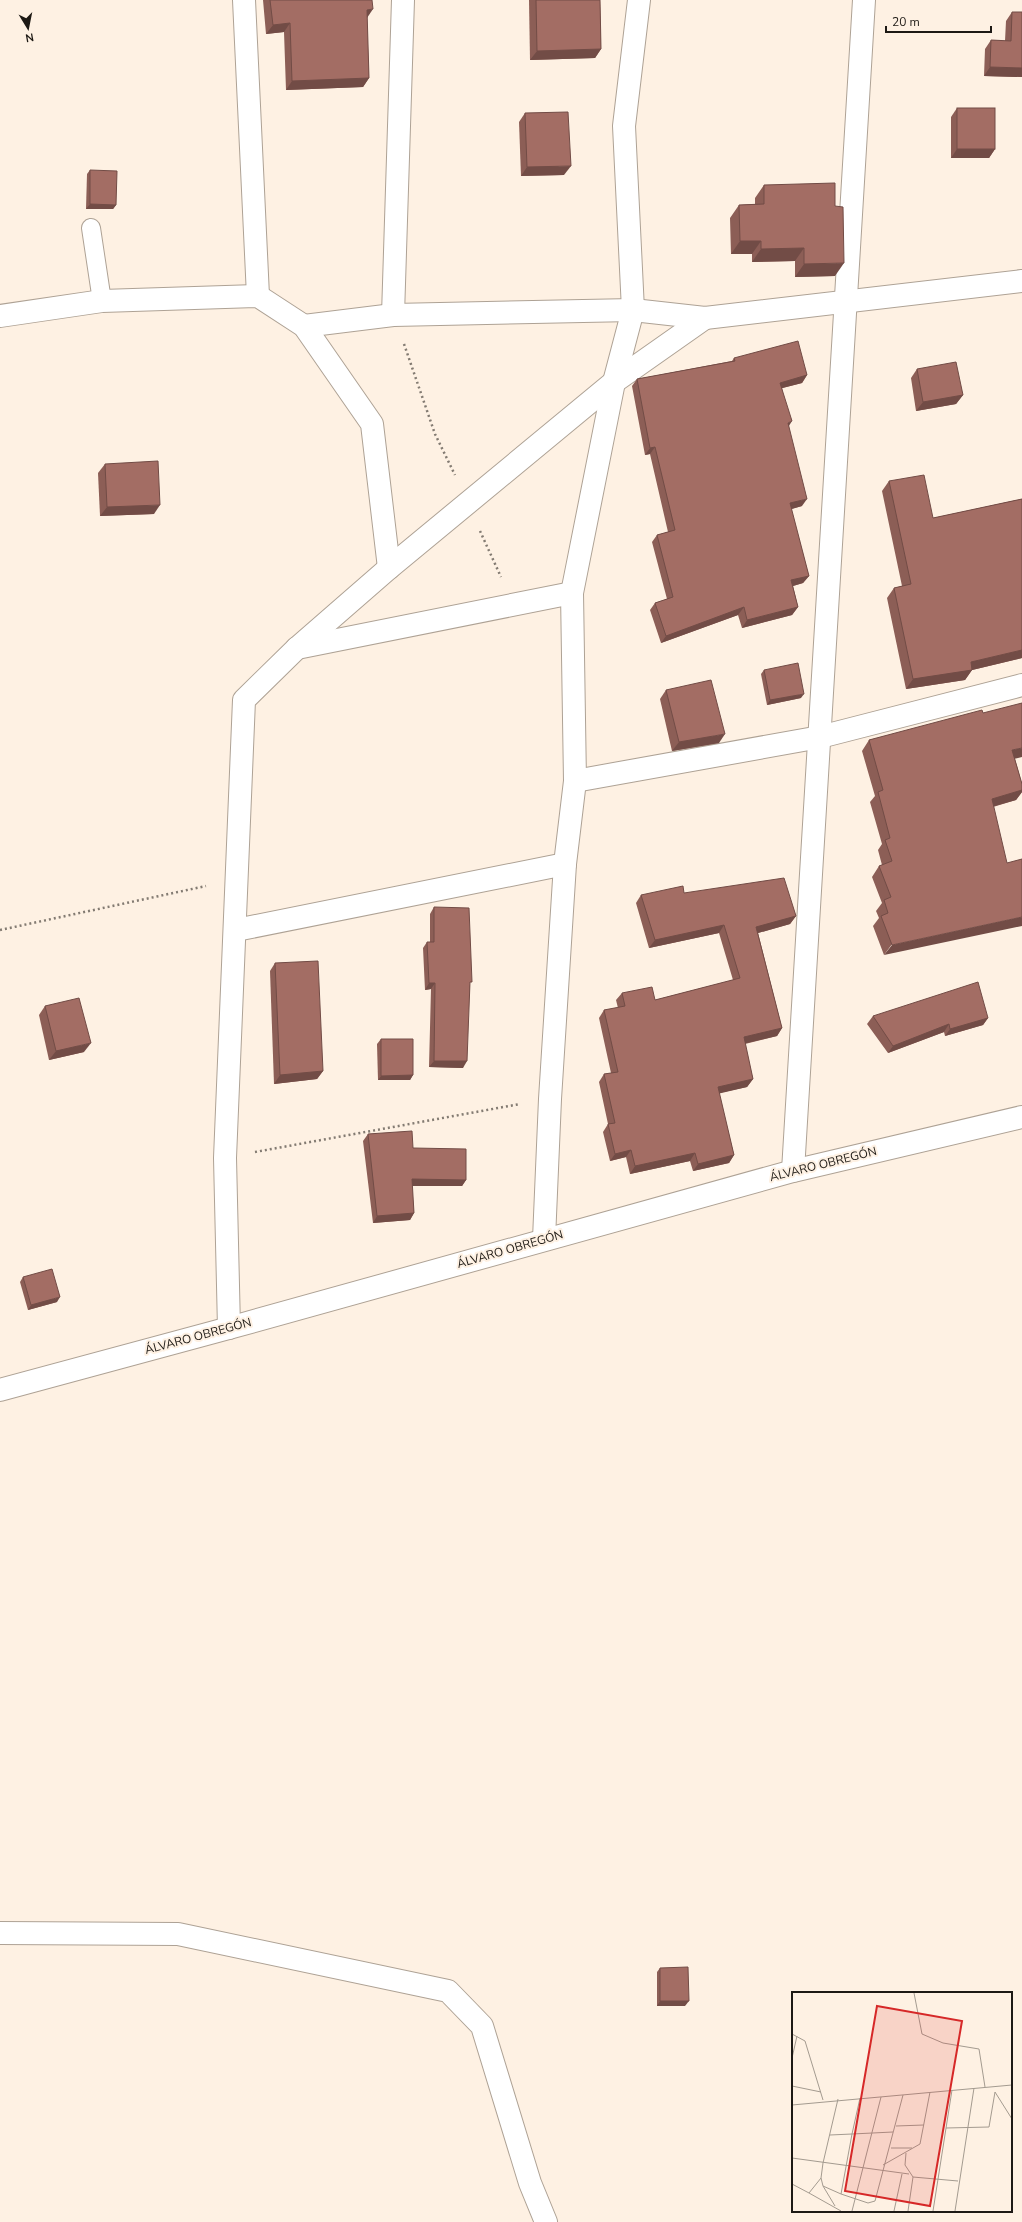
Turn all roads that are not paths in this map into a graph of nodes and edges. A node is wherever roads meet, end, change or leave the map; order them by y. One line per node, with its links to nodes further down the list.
1 (244, 0): 7 (street)
2 (403, 0): 11 (street)
3 (639, 0): 10 (street)
4 (864, 0): 9 (street)
5 (91, 228): 8 (lane)
6 (1022, 281): 9 (street)
7 (258, 296): 8 (street); 14 (street)
8 (102, 301): 12 (street)
9 (846, 301): 13 (street); 20 (street)
10 (633, 310): 11 (street); 13 (street); 15 (street)
11 (393, 315): 14 (street)
12 (0, 316)
13 (705, 318): 15 (street)
14 (304, 326): 16 (street)
15 (614, 382): 16 (street); 17 (street)
16 (389, 568): 18 (street)
17 (572, 593): 18 (street); 21 (street)
18 (296, 649): 23 (street)
19 (1022, 685): 20 (street)
20 (820, 737): 21 (street); 25 (street)
21 (575, 781): 22 (street)
22 (565, 864): 23 (street); 26 (street)
23 (236, 930): 27 (street)
24 (1022, 1116): 25 (street, ÁLVARO OBREGÓN)
25 (793, 1171): 26 (street, ÁLVARO OBREGÓN)
26 (544, 1239): 27 (street, ÁLVARO OBREGÓN)
27 (229, 1328): 28 (street, ÁLVARO OBREGÓN)
28 (0, 1390)
29 (0, 1933): 30 (street)
30 (546, 2222)

